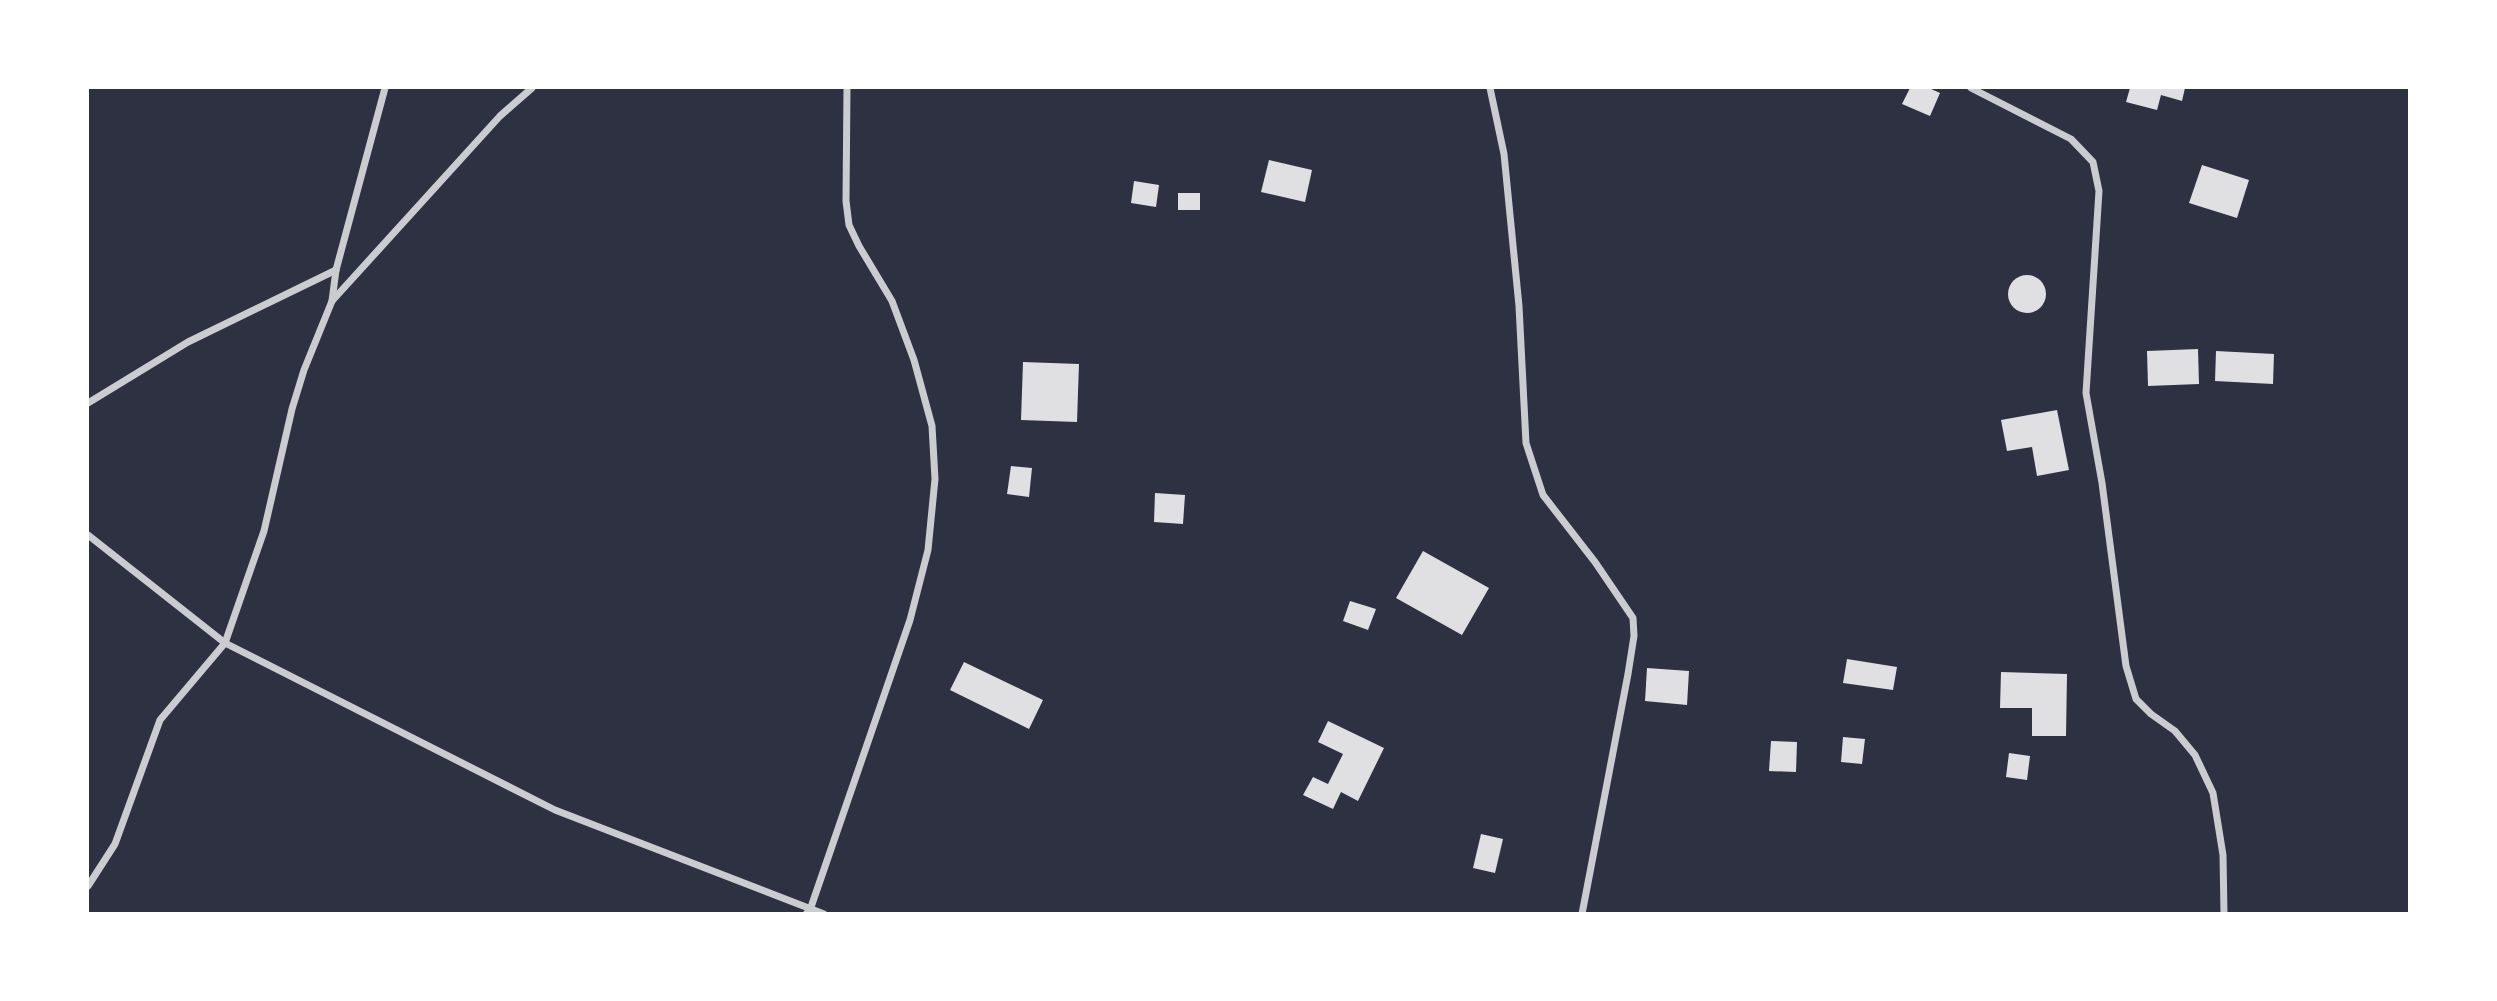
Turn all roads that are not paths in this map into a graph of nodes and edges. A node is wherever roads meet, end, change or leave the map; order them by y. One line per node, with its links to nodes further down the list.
1 (386, 88): 6 (street)
2 (532, 88): 7 (street)
3 (847, 88): 12 (street)
4 (1490, 88): 14 (street)
5 (1970, 88): 15 (street)
6 (336, 270): 7 (street); 8 (street)
7 (332, 301): 10 (street)
8 (88, 403)
9 (88, 535): 10 (street)
10 (225, 643): 11 (street); 12 (street)
11 (88, 886)
12 (808, 912): 13 (street)
13 (824, 914)
14 (1582, 914)
15 (2224, 914)

